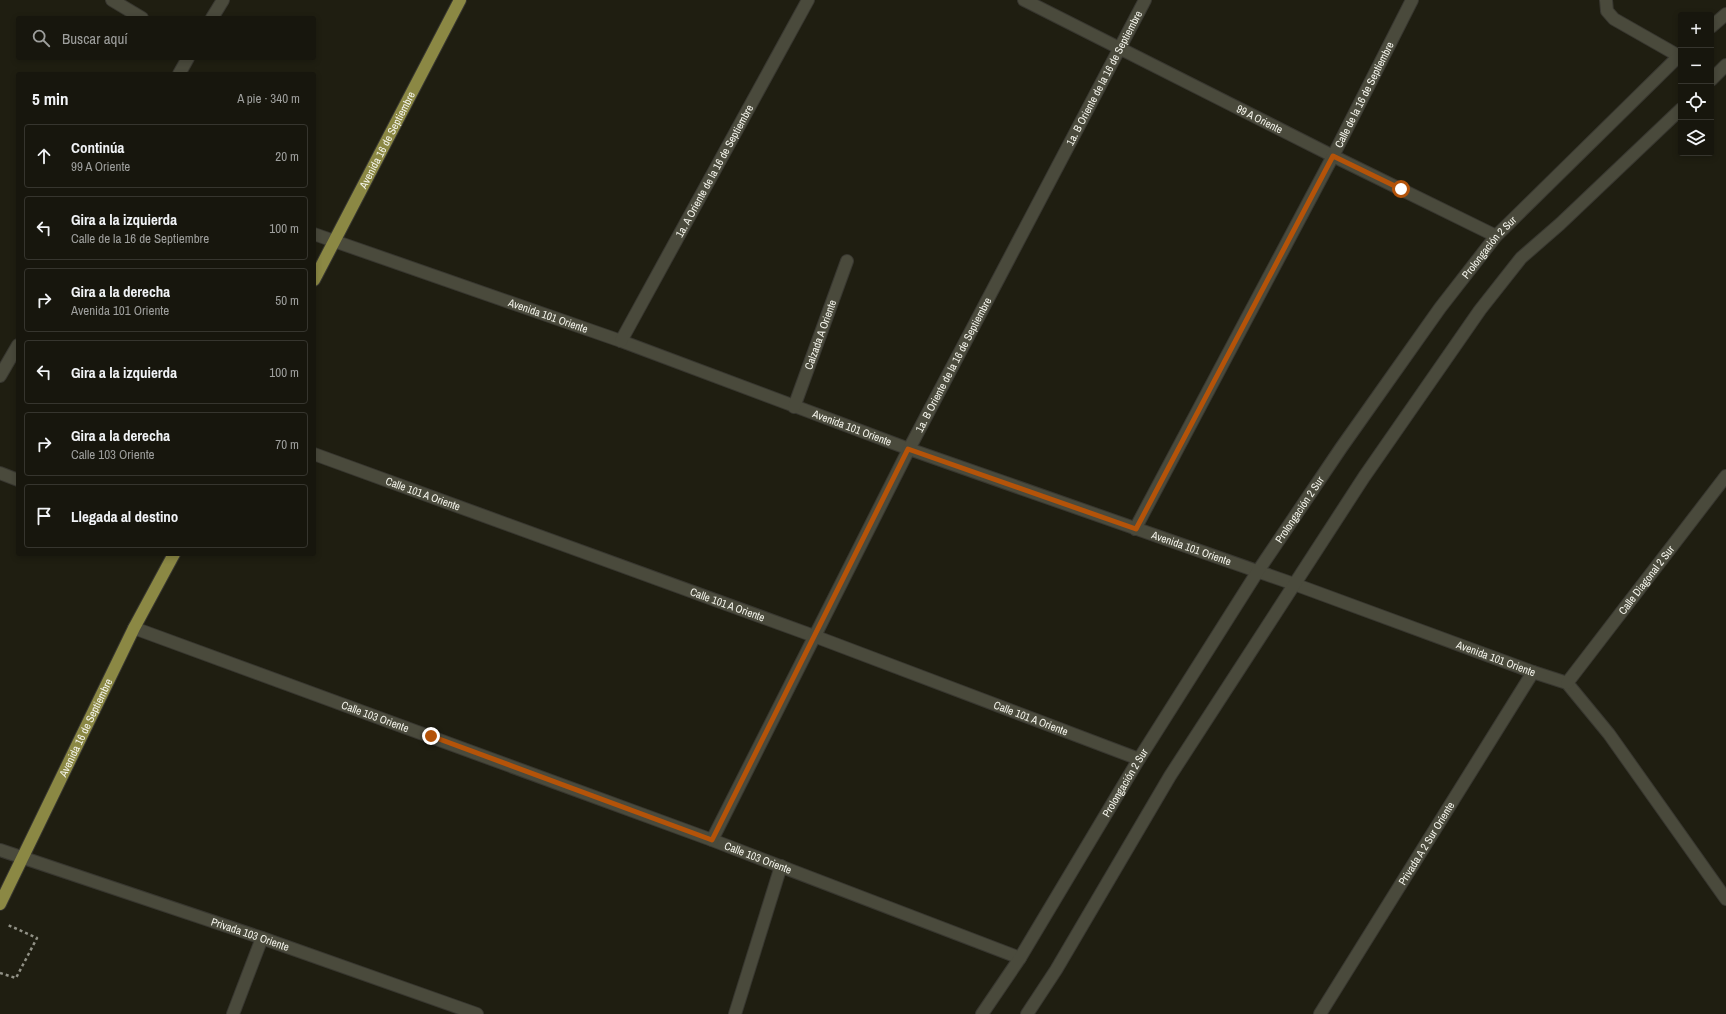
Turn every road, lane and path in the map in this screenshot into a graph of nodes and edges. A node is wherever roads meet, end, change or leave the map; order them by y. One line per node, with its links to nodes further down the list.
1 (112, 0): 10 (street)
2 (223, 0): 11 (street)
3 (460, 0): 24 (main road, Avenida 16 de Septiembre)
4 (808, 0): 27 (street, 1a. A Oriente de la 16 de Septiembre)
5 (1024, 0): 13 (street, 99 A Oriente)
6 (1145, 0): 13 (street, 1a. B Oriente de la 16 de Septiembre)
7 (1412, 0): 21 (street, Calle de la 16 de Septiembre)
8 (1606, 0): 14 (street)
9 (1726, 14): 12 (street)
10 (139, 16)
11 (213, 16)
12 (1714, 24)
13 (1119, 48): 21 (street, 99 A Oriente); 31 (street, 1a. B Oriente de la 16 de Septiembre)
14 (1678, 54)
15 (1678, 57): 23 (street, Prolongación 2 Sur)
16 (187, 60): 18 (street)
17 (1726, 66): 19 (street)
18 (180, 72)
19 (1714, 77)
20 (1678, 112): 39 (street)
21 (1333, 156): 23 (street, 99 A Oriente); 36 (street, Calle de la 16 de Septiembre)
22 (316, 235): 24 (street, Avenida 101 Oriente)
23 (1496, 236): 38 (street, Prolongación 2 Sur)
24 (334, 241): 26 (main road, Avenida 16 de Septiembre); 27 (street, Avenida 101 Oriente)
25 (847, 261): 30 (street, Calzada A Oriente)
26 (316, 276)
27 (621, 341): 30 (street, Avenida 101 Oriente)
28 (16, 348): 29 (street)
29 (0, 376)
30 (794, 407): 31 (street, Avenida 101 Oriente)
31 (908, 449): 36 (street, Avenida 101 Oriente); 41 (street, 1a. B Oriente de la 16 de Septiembre)
32 (316, 455): 41 (street, Calle 101 A Oriente)
33 (0, 473): 35 (street)
34 (1726, 476): 43 (street, Calle Diagonal 2 Sur)
35 (16, 479)
36 (1136, 529): 38 (street, Avenida 101 Oriente)
37 (173, 556): 40 (main road, Avenida 16 de Septiembre)
38 (1258, 571): 39 (street, Avenida 101 Oriente); 44 (street, Prolongación 2 Sur)
39 (1294, 584): 42 (street, Avenida 101 Oriente); 60 (street)
40 (134, 628): 45 (street, Calle 103 Oriente); 47 (main road, Avenida 16 de Septiembre)
41 (814, 636): 44 (street, Calle 101 A Oriente); 45 (street, 1a. B Oriente de la 16 de Septiembre)
42 (1533, 672): 43 (street, Avenida 101 Oriente); 61 (street, Privada A 2 Sur Oriente)
43 (1567, 683): 49 (street)
44 (1139, 760): 53 (street, Prolongación 2 Sur)
45 (712, 840): 48 (street, Calle 103 Oriente)
46 (0, 850): 47 (street)
47 (23, 858): 50 (main road, Avenida 16 de Septiembre); 52 (street, Privada 103 Oriente)
48 (781, 866): 53 (street, Calle 103 Oriente); 58 (street)
49 (1726, 897)
50 (0, 904)
51 (6, 924): 54 (path)
52 (262, 938): 55 (street, Privada 103 Oriente); 56 (street)
53 (1020, 958): 59 (street, Prolongación 2 Sur)
54 (0, 973)
55 (457, 1011): 57 (street, Privada 103 Oriente)
56 (232, 1014)
57 (477, 1014)
58 (735, 1014)
59 (982, 1014)
60 (1027, 1014)
61 (1320, 1014)

